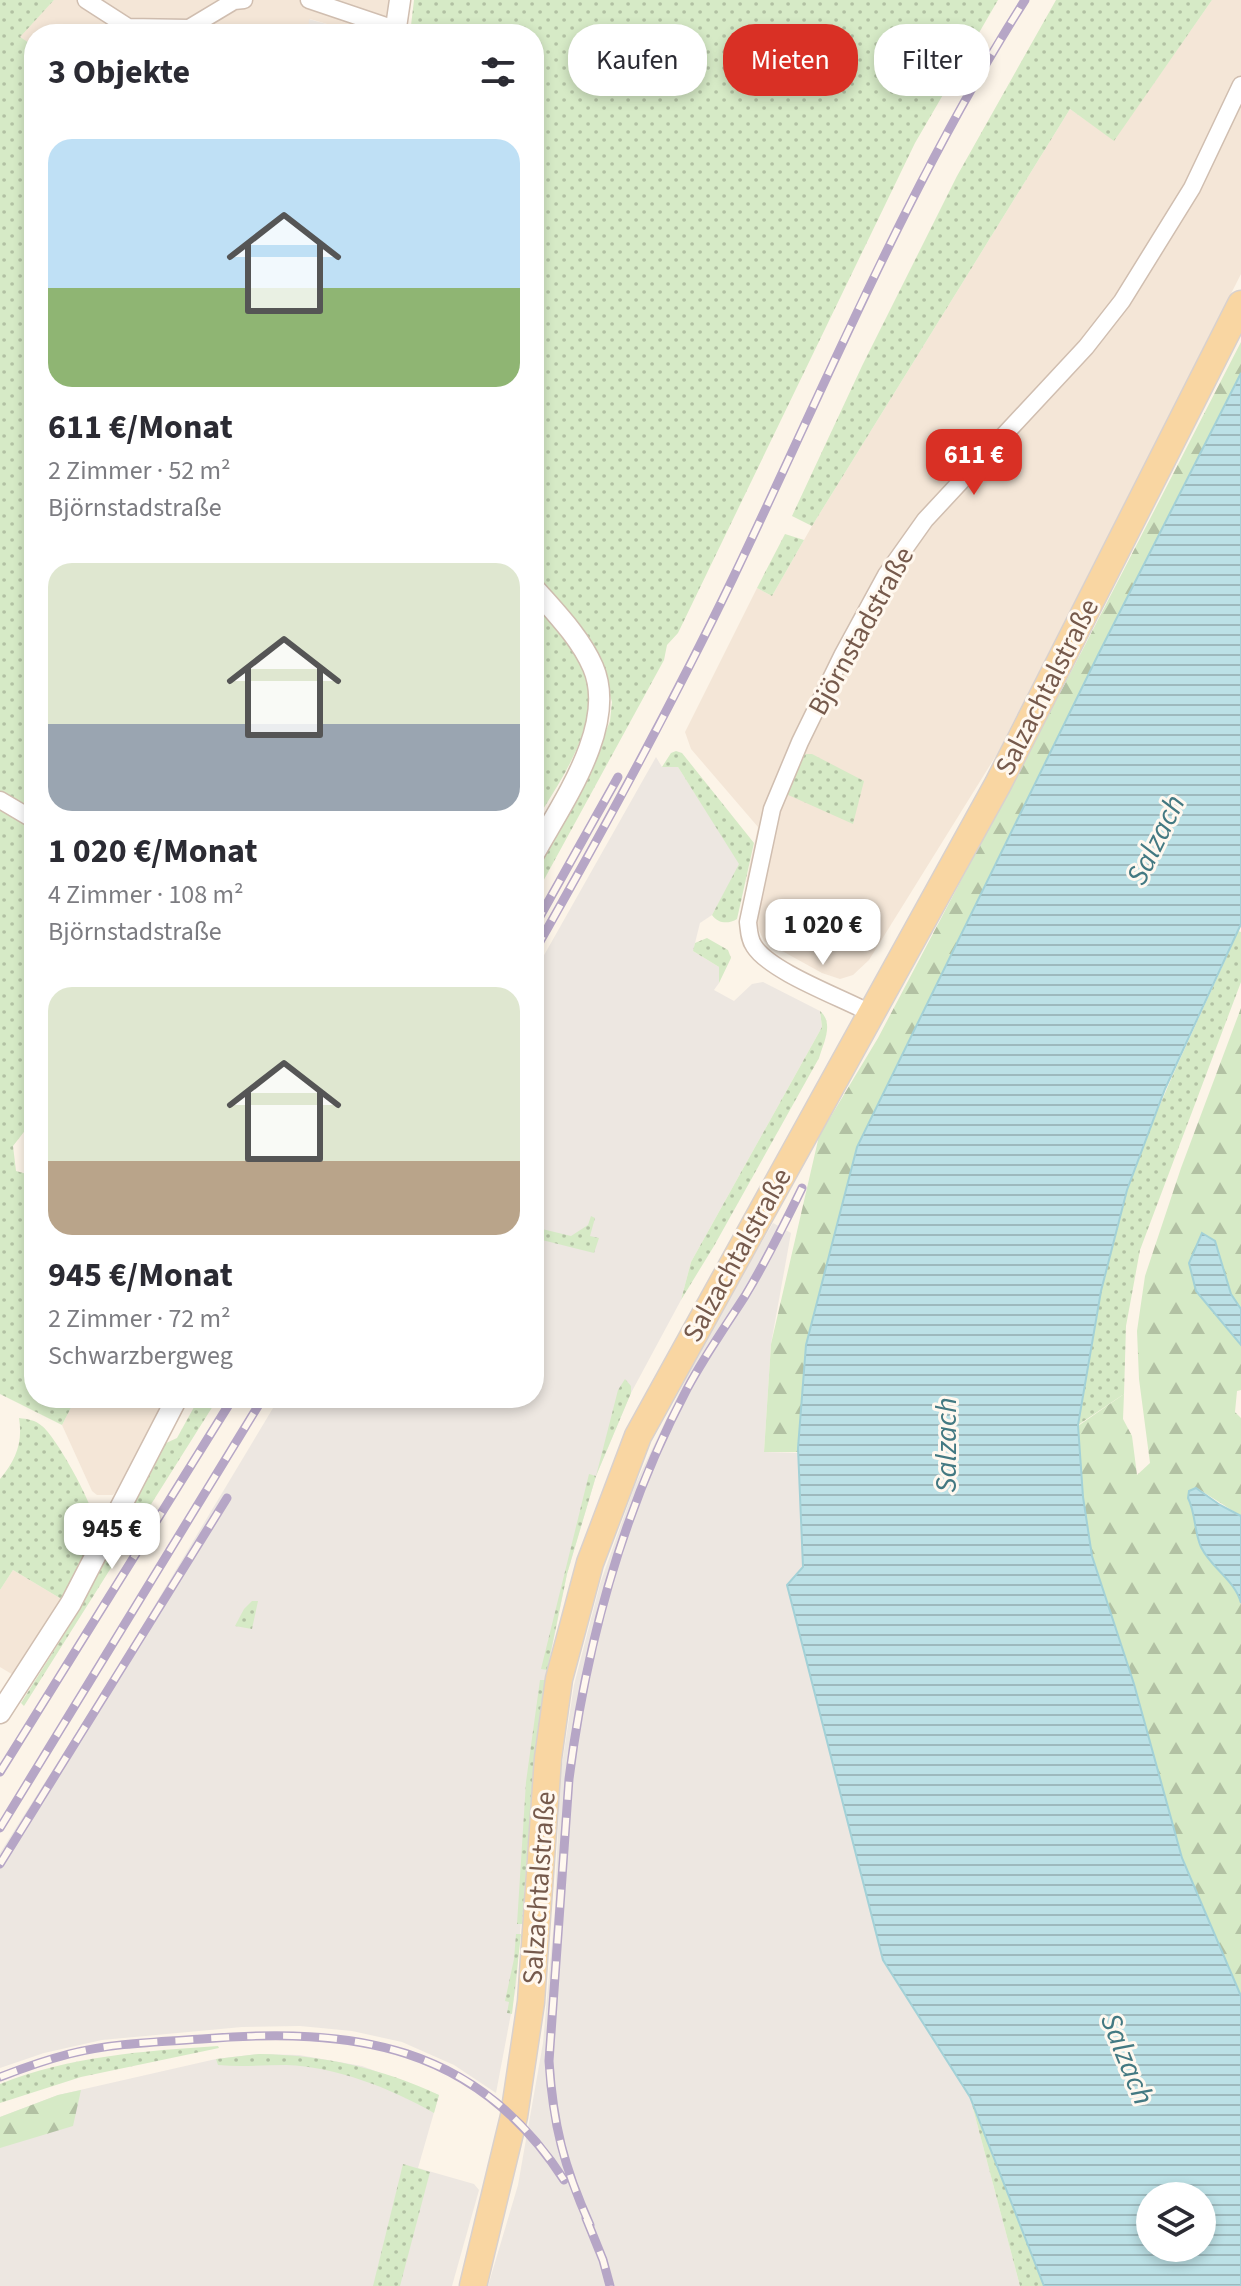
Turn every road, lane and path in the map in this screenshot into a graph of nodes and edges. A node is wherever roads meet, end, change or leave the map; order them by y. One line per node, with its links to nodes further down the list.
1 (86, 0): 5 (street)
2 (244, 0): 6 (street)
3 (309, 0): 7 (street)
4 (400, 0): 8 (street)
5 (123, 24)
6 (196, 24)
7 (376, 24)
8 (396, 24)
9 (1241, 85): 15 (street, Björnstadstraße)
10 (1241, 304): 15 (main road, Salzachtalstraße)
11 (544, 600): 14 (street)
12 (0, 800): 13 (street)
13 (24, 814)
14 (544, 835)
15 (872, 1014): 18 (main road, Salzachtalstraße)
16 (172, 1408): 17 (street)
17 (0, 1713)
18 (473, 2286)

